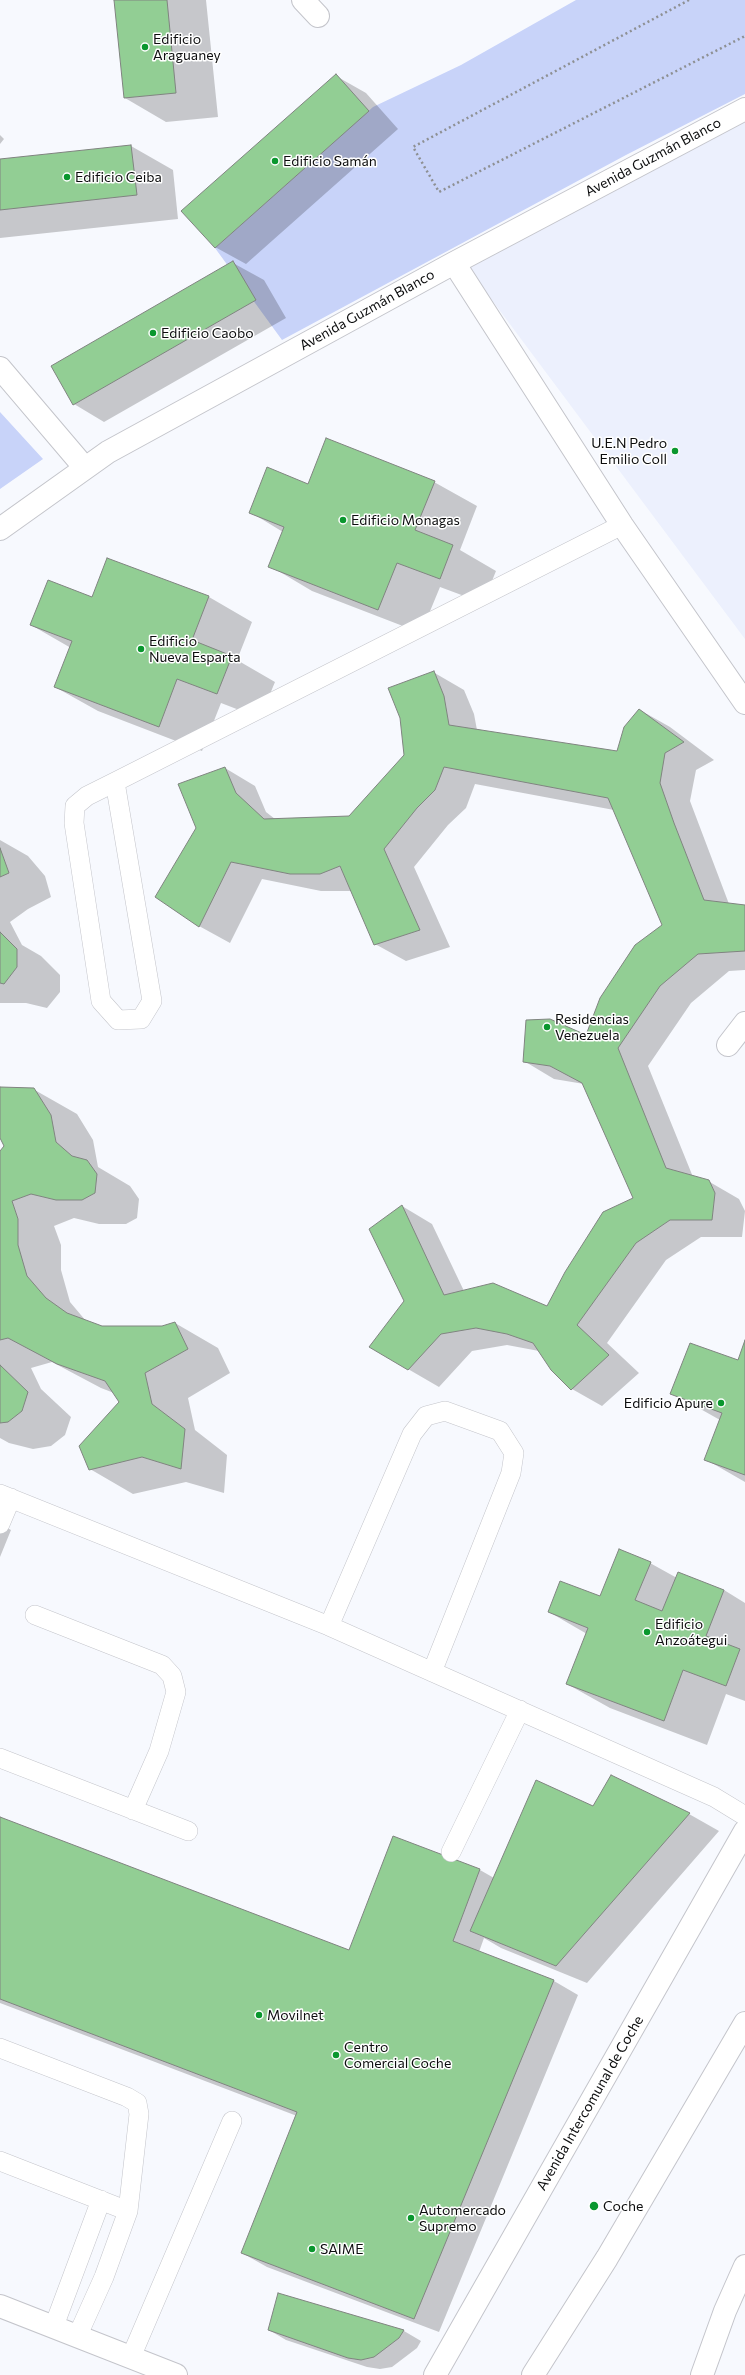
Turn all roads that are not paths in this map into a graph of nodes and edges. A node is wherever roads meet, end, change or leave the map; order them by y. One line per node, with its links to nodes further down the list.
1 (303, 0): 2 (main road)
2 (318, 16)
3 (745, 109): 4 (main road, Avenida Guzmán Blanco)
4 (454, 262): 6 (main road, Avenida Guzmán Blanco); 7 (main road)
5 (0, 368): 6 (main road)
6 (85, 468): 8 (main road, Avenida Guzmán Blanco)
7 (622, 525): 9 (main road); 10 (lane)
8 (0, 528)
9 (745, 703)
10 (115, 782): 10 (lane)
11 (745, 1023): 12 (main road)
12 (728, 1045)
13 (6, 1496): 14 (lane); 16 (lane)
14 (0, 1524)
15 (35, 1615): 20 (lane)
16 (329, 1626): 17 (lane); 17 (lane)
17 (432, 1672): 18 (lane)
18 (520, 1710): 21 (lane); 24 (lane)
19 (0, 1758): 20 (lane)
20 (134, 1810): 22 (lane)
21 (745, 1816)
22 (188, 1831)
23 (745, 1831): 37 (main road, Avenida Intercomunal de Coche)
24 (451, 1852)
25 (745, 2023): 38 (main road)
26 (0, 2048): 30 (lane)
27 (232, 2121): 35 (lane)
28 (0, 2161): 29 (lane)
29 (101, 2200): 30 (lane); 33 (lane)
30 (128, 2211): 34 (lane)
31 (745, 2266): 39 (main road)
32 (0, 2306): 33 (main road)
33 (54, 2326): 34 (main road)
34 (76, 2337): 35 (main road)
35 (131, 2357): 36 (main road)
36 (176, 2375)
37 (435, 2375)
38 (533, 2375)
39 (702, 2375)

